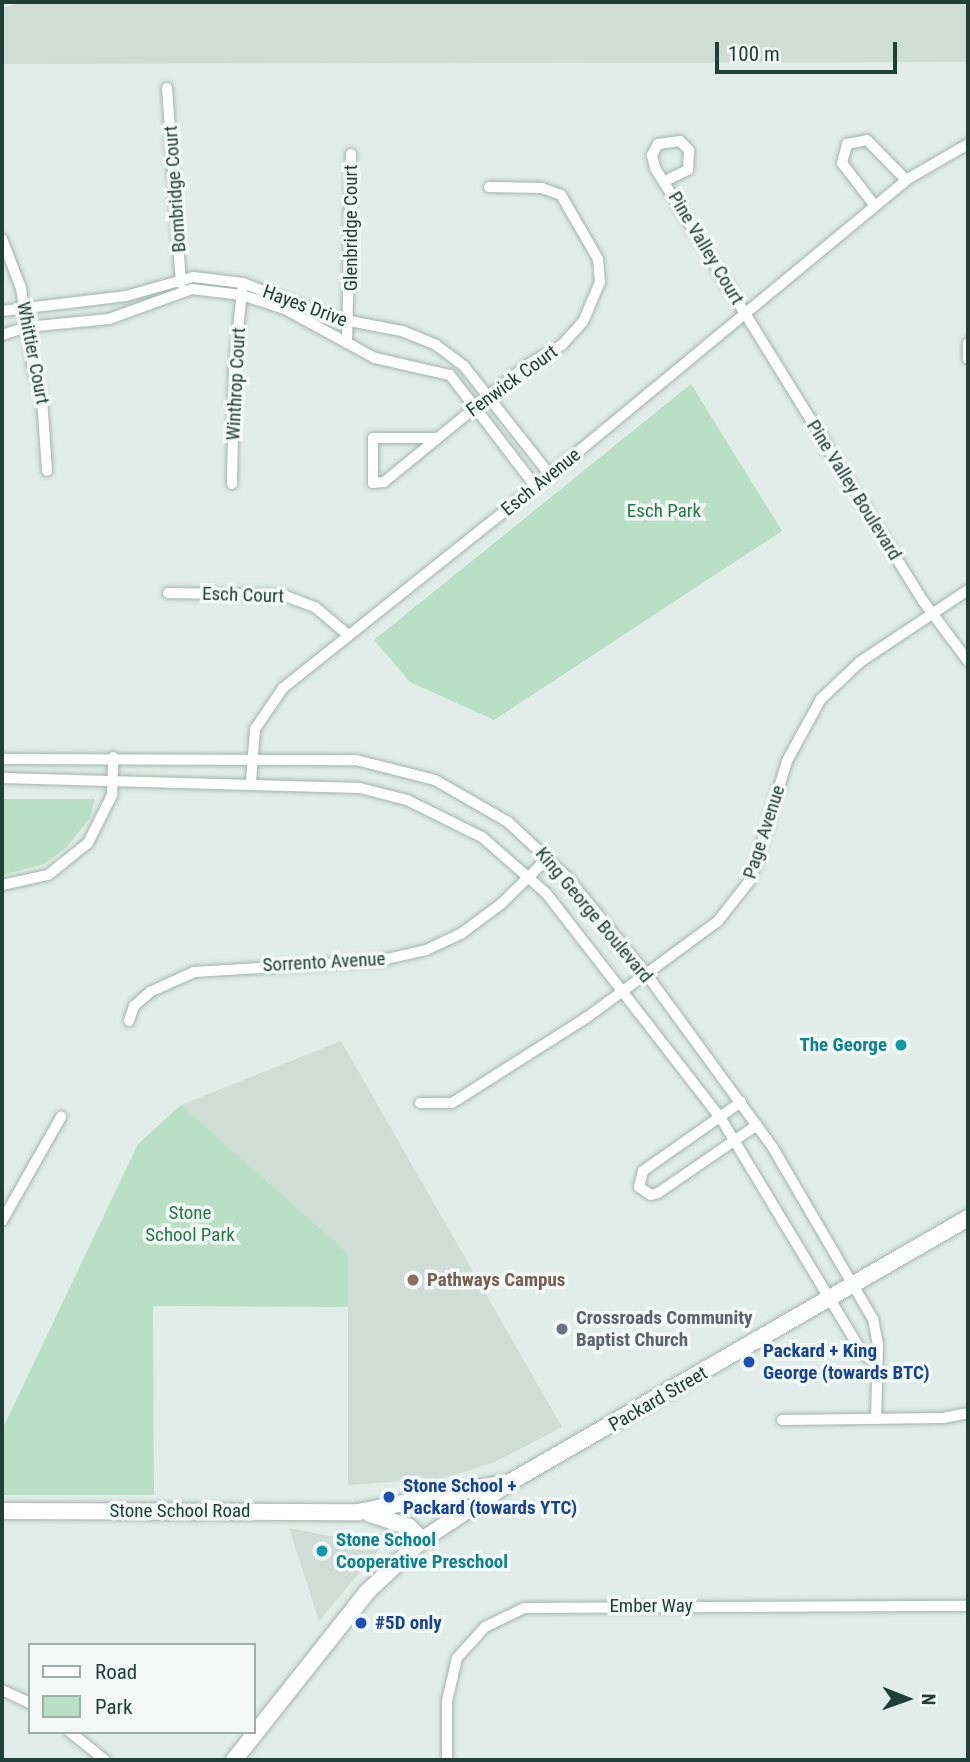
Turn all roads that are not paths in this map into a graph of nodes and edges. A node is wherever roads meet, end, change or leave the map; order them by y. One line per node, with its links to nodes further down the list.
1 (167, 88): 9 (street, Bombridge Court)
2 (968, 144): 4 (street, Esch Avenue)
3 (351, 154): 15 (street, Glenbridge Court)
4 (906, 180): 7 (street, Esch Avenue); 7 (street)
5 (666, 181): 14 (street, Pine Valley Court)
6 (489, 187): 21 (street, Fenwick Court)
7 (876, 205): 14 (street, Esch Avenue)
8 (2, 239): 12 (street, Whittier Court)
9 (181, 278): 10 (street, Hayes Drive); 11 (street, Bombridge Court); 12 (street, Hayes Drive)
10 (242, 289): 11 (street, Hayes Drive); 15 (street, Hayes Drive); 18 (street, Hayes Drive); 26 (street, Winthrop Court)
11 (181, 291): 16 (street, Hayes Drive)
12 (23, 306): 13 (street, Hayes Drive); 16 (street, Whittier Court)
13 (2, 312)
14 (746, 314): 25 (street, Esch Avenue); 30 (street, Pine Valley Boulevard)
15 (349, 323): 18 (street, Glenbridge Court); 21 (street, Hayes Drive)
16 (27, 327): 17 (street, Hayes Drive); 24 (street, Whittier Court)
17 (2, 335)
18 (347, 343): 22 (street, Hayes Drive)
19 (968, 343): 20 (street)
20 (968, 359)
21 (488, 396): 22 (street, Fenwick Court); 25 (street, Hayes Drive)
22 (475, 406): 23 (street, Fenwick Court); 27 (street, Hayes Drive)
23 (436, 438): 23 (street, Fenwick Court)
24 (47, 471)
25 (551, 475): 27 (street, Esch Avenue)
26 (232, 484)
27 (536, 487): 31 (street, Esch Avenue)
28 (968, 590): 30 (street, Page Avenue)
29 (169, 593): 31 (street, Esch Court)
30 (931, 614): 32 (street, Pine Valley Boulevard); 42 (street, Page Avenue)
31 (347, 634): 34 (street, Esch Avenue)
32 (968, 661)
33 (113, 757): 34 (street, King George Boulevard); 35 (street, King George Boulevard); 37 (street)
34 (251, 757): 38 (street, Esch Avenue); 39 (street, King George Boulevard)
35 (2, 759)
36 (2, 778): 37 (street, King George Boulevard)
37 (113, 782): 38 (street, King George Boulevard); 41 (street)
38 (251, 782): 40 (street, King George Boulevard)
39 (549, 857): 40 (street, Sorrento Avenue); 42 (street, King George Boulevard)
40 (530, 876): 43 (street, King George Boulevard); 44 (street, Sorrento Avenue)
41 (2, 885)
42 (647, 975): 43 (street, Page Avenue); 45 (street, King George Boulevard)
43 (623, 992): 46 (street, Page Avenue); 47 (street, King George Boulevard)
44 (129, 1021)
45 (741, 1102): 47 (street); 49 (street, King George Boulevard)
46 (420, 1103)
47 (720, 1116): 50 (street, King George Boulevard); 50 (street)
48 (61, 1117): 52 (street)
49 (757, 1125): 50 (street); 53 (street, King George Boulevard)
50 (736, 1140): 54 (street, King George Boulevard)
51 (968, 1218): 53 (main road, Packard Street)
52 (2, 1221)
53 (853, 1284): 54 (main road, Packard Street); 55 (street, King George Boulevard)
54 (830, 1298): 55 (street, King George Boulevard); 59 (main road, Packard Street)
55 (876, 1363): 57 (street, King George Boulevard)
56 (968, 1413): 57 (street)
57 (876, 1419): 58 (street)
58 (782, 1420)
59 (512, 1482): 61 (main road); 62 (main road, Packard Street)
60 (2, 1511): 61 (main road, Stone School Road)
61 (358, 1512): 62 (main road)
62 (422, 1540): 67 (main road, Packard Street)
63 (968, 1606): 69 (street, Ember Way)
64 (2, 1690): 65 (street)
65 (28, 1702)
66 (72, 1734): 68 (street)
67 (238, 1759)
68 (105, 1760)
69 (447, 1760)

